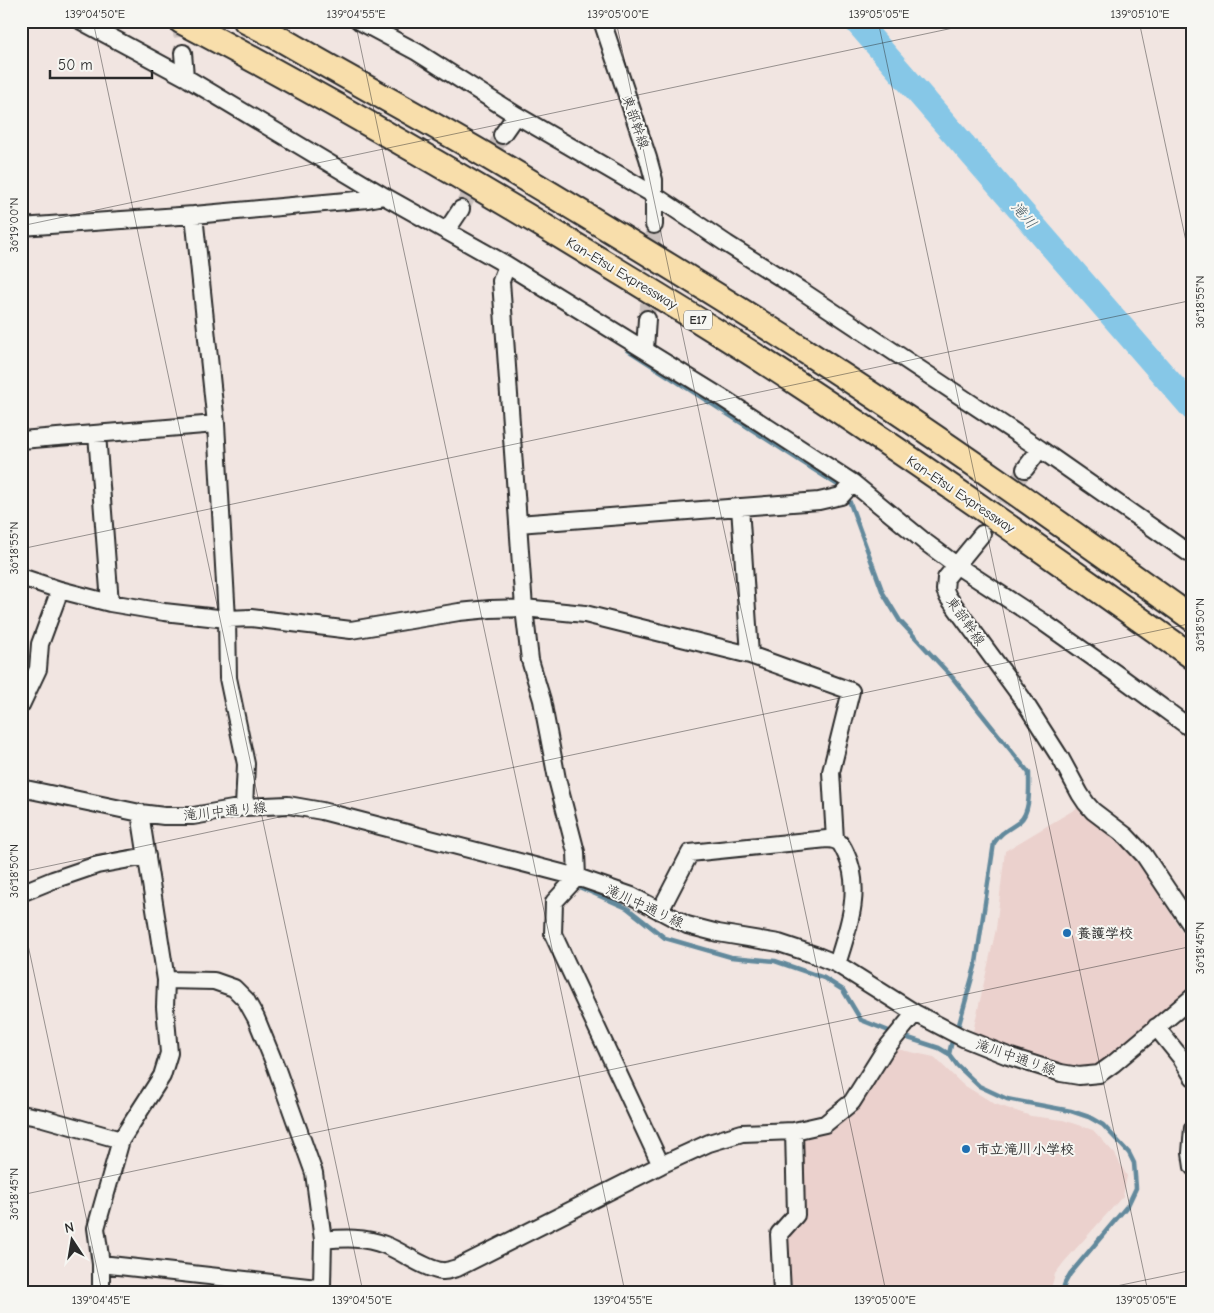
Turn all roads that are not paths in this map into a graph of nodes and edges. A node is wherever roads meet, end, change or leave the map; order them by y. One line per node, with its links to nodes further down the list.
1 (81, 21): 7 (street)
2 (181, 21): 38 (highway, Kan-Etsu Expressway / E17)
3 (246, 21): 36 (highway, E17)
4 (359, 21): 8 (street)
5 (602, 21): 10 (street, 東部幹線)
6 (183, 53): 7 (street)
7 (185, 77): 11 (street)
8 (516, 115): 9 (street); 10 (street)
9 (502, 135)
10 (654, 195): 14 (street, 東部幹線); 23 (street)
11 (384, 196): 13 (street); 16 (street)
12 (461, 209): 16 (street)
13 (194, 215): 15 (street); 20 (street)
14 (654, 225)
15 (21, 227)
16 (447, 230): 17 (street)
17 (507, 265): 19 (street); 27 (street)
18 (647, 319): 19 (street)
19 (645, 349): 25 (street)
20 (216, 424): 21 (street); 35 (street)
21 (97, 434): 22 (street); 33 (street)
22 (21, 440)
23 (1040, 449): 24 (street); 29 (street)
24 (1024, 469)
25 (847, 489): 26 (street); 30 (street)
26 (740, 507): 27 (street); 37 (street)
27 (518, 524): 34 (street)
28 (982, 534): 30 (street)
29 (1193, 556)
30 (956, 565): 40 (street); 49 (street, 東部幹線)
31 (21, 578): 32 (street)
32 (60, 590): 33 (street); 39 (street)
33 (110, 603): 35 (street)
34 (524, 608): 35 (street); 37 (street); 46 (street)
35 (227, 619): 42 (street)
36 (1193, 619)
37 (750, 655): 44 (street)
38 (1193, 657)
39 (21, 705)
40 (1193, 730)
41 (21, 788): 43 (street, 滝川中通り線)
42 (244, 807): 43 (street, 滝川中通り線); 46 (street, 滝川中通り線)
43 (140, 813): 45 (street)
44 (836, 840): 48 (street); 50 (street)
45 (147, 856): 47 (street); 51 (street)
46 (577, 877): 48 (street, 滝川中通り線); 60 (street)
47 (21, 894)
48 (660, 911): 50 (street, 滝川中通り線)
49 (1193, 928)
50 (837, 964): 53 (street, 滝川中通り線)
51 (166, 980): 59 (street); 62 (street)
52 (1193, 997): 54 (street, 滝川中通り線)
53 (916, 1013): 54 (street, 滝川中通り線); 58 (street)
54 (1156, 1027): 55 (street)
55 (1193, 1076)
56 (21, 1114): 59 (street)
57 (1193, 1128): 61 (street)
58 (794, 1131): 60 (street); 65 (street)
59 (121, 1140): 63 (street)
60 (661, 1165): 62 (street)
61 (1193, 1167)
62 (323, 1240): 63 (street)
63 (102, 1264): 64 (street)
64 (101, 1292)
65 (782, 1292)

